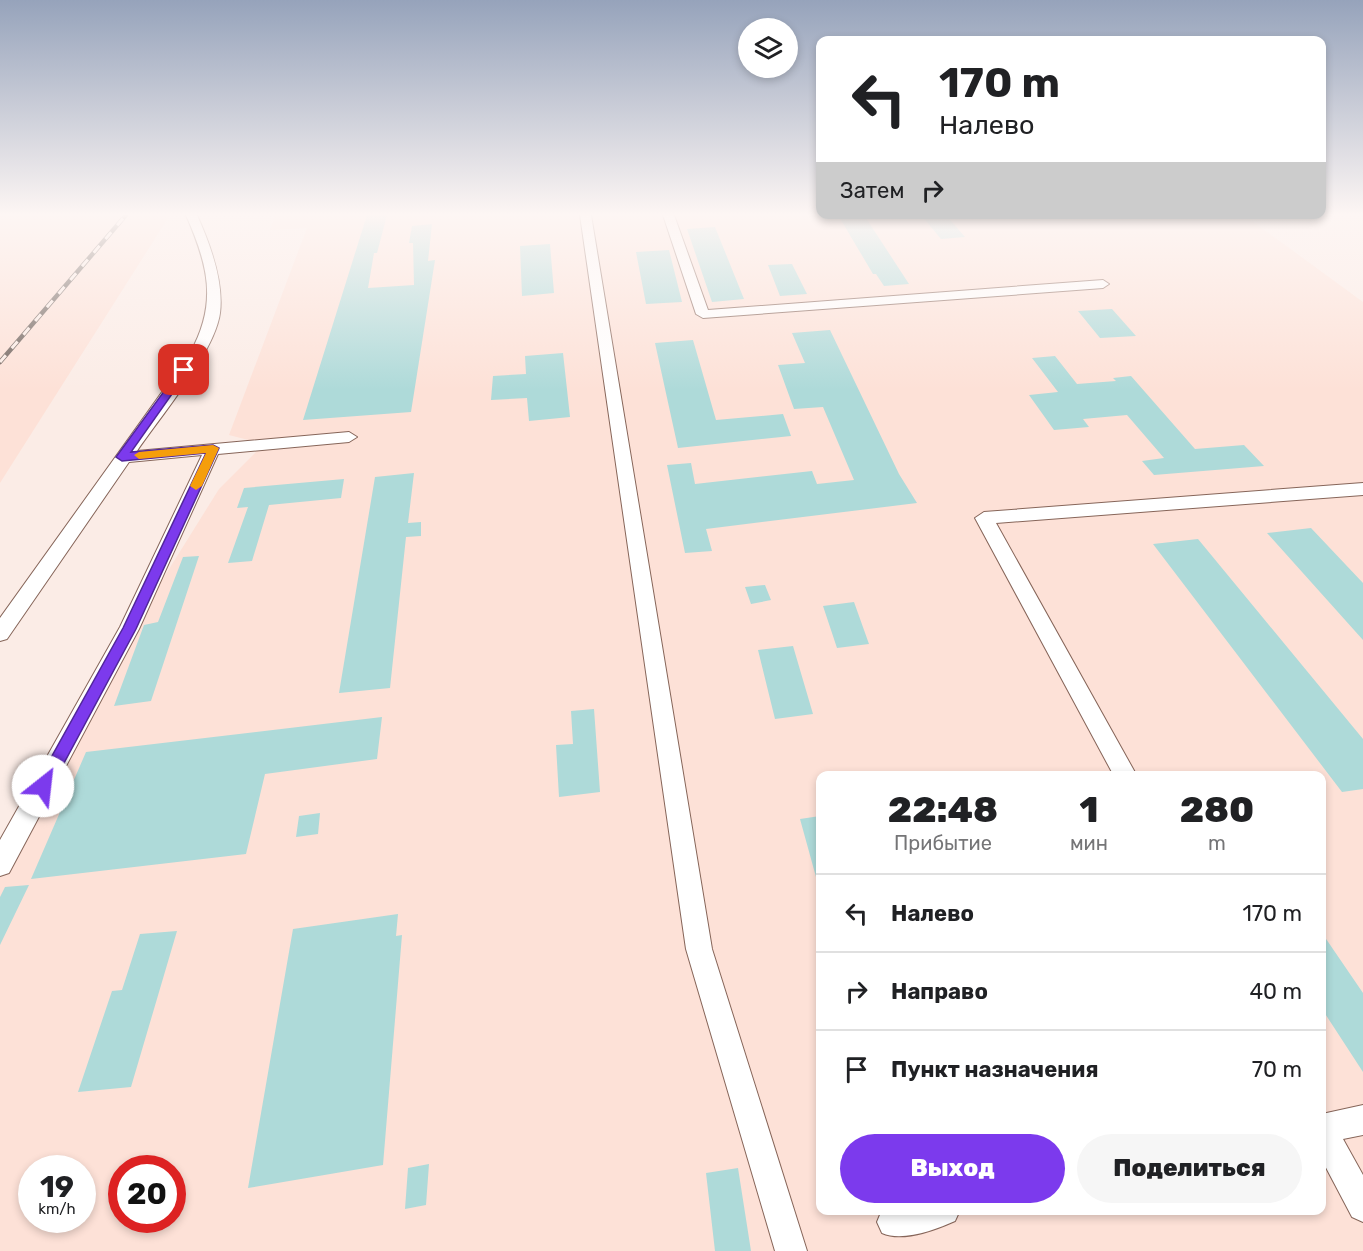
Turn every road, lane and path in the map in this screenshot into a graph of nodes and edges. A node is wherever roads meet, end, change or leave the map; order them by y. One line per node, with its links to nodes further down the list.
1 (208, 273): 7 (street)
2 (594, 273): 18 (street)
3 (689, 273): 4 (street)
4 (1103, 284)
5 (349, 437): 6 (street)
6 (213, 448): 7 (street); 11 (street)
7 (122, 457): 9 (street)
8 (1363, 489): 10 (street)
9 (0, 633)
10 (1123, 771)
11 (0, 864)
12 (1363, 1120): 13 (street)
13 (1326, 1129)
14 (1326, 1137): 15 (street)
15 (1363, 1206)
16 (923, 1215): 17 (street)
17 (893, 1222)
18 (791, 1251)

